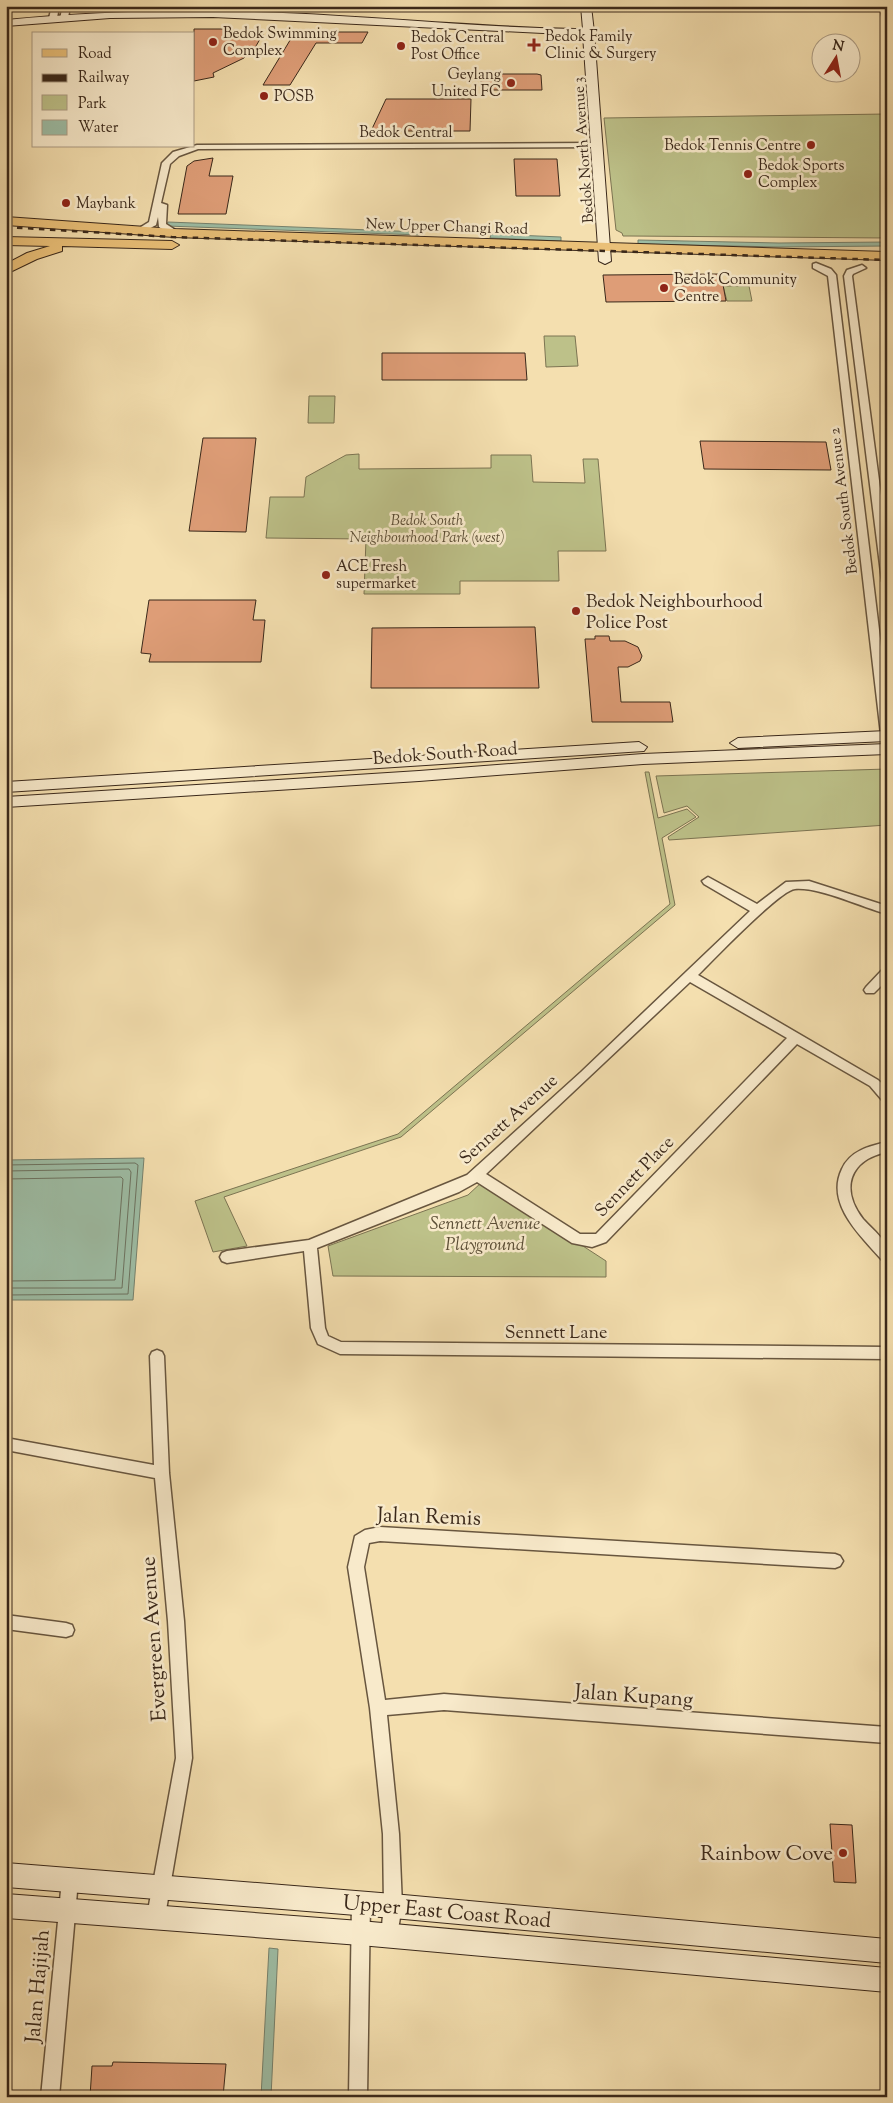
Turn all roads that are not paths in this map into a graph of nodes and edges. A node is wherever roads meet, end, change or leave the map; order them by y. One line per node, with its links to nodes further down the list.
1 (576, 6): 8 (main road, Bedok North Avenue 3)
2 (586, 6): 8 (main road, Bedok North Avenue 3)
3 (883, 6): 6 (street)
4 (54, 13): 5 (main road); 7 (main road)
5 (65, 13): 8 (main road)
6 (887, 19)
7 (6, 21)
8 (584, 30): 9 (main road, Bedok North Avenue 3)
9 (593, 145): 10 (street, Bedok Central); 13 (main road, Bedok North Avenue 3)
10 (215, 146): 12 (street, Bedok Central); 14 (street, Bedok Central)
11 (8, 224): 12 (main road, New Upper Changi Road)
12 (140, 230): 14 (main road, New Upper Changi Road)
13 (599, 231): 17 (main road); 18 (main road); 19 (main road, Bedok North Avenue 3)
14 (174, 233): 17 (main road, New Upper Changi Road)
15 (6, 241): 16 (main road, New Upper Changi Road)
16 (76, 244): 21 (main road, New Upper Changi Road); 25 (main road)
17 (556, 246): 19 (main road, New Upper Changi Road)
18 (641, 250): 19 (main road, New Upper Changi Road); 20 (main road, New Upper Changi Road)
19 (600, 254): 22 (main road, New Upper Changi Road)
20 (887, 256)
21 (575, 260)
22 (816, 266): 23 (main road, New Upper Changi Road); 27 (street, Bedok South Avenue 2)
23 (862, 268): 24 (main road, New Upper Changi Road); 26 (street, Bedok South Avenue 2)
24 (887, 268)
25 (6, 270)
26 (887, 580)
27 (887, 741): 28 (main road, Bedok South Road)
28 (693, 751): 29 (main road, Bedok South Road); 30 (main road, Bedok South Road)
29 (6, 787)
30 (6, 802)
31 (708, 882): 32 (street)
32 (758, 910): 33 (street, Sennett Avenue); 35 (street, Sennett Avenue)
33 (887, 910)
34 (887, 972): 36 (street)
35 (690, 976): 37 (street); 40 (street, Sennett Avenue)
36 (870, 990)
37 (795, 1038): 38 (street); 40 (street, Sennett Place)
38 (887, 1097)
39 (887, 1147): 42 (street)
40 (477, 1175): 41 (street, Sennett Avenue)
41 (310, 1245): 43 (street, Sennett Avenue); 44 (street, Sennett Lane)
42 (887, 1256)
43 (227, 1257)
44 (887, 1353)
45 (157, 1356): 47 (street, Evergreen Avenue)
46 (6, 1444): 47 (street)
47 (162, 1472): 55 (street, Evergreen Avenue)
48 (836, 1561): 51 (street, Jalan Remis)
49 (6, 1622): 50 (street)
50 (66, 1630)
51 (378, 1708): 52 (street, Jalan Kupang); 58 (street, Jalan Remis)
52 (887, 1735)
53 (6, 1875): 54 (main road, Upper East Coast Road)
54 (70, 1880): 55 (main road, Upper East Coast Road); 59 (street, Jalan Hajijah)
55 (160, 1886): 56 (main road, Upper East Coast Road); 60 (street, Evergreen Avenue)
56 (361, 1903): 58 (main road, Upper East Coast Road); 61 (street)
57 (6, 1906): 59 (main road, Upper East Coast Road)
58 (393, 1906): 62 (street, Jalan Remis); 63 (main road, Upper East Coast Road)
59 (67, 1910): 60 (main road, Upper East Coast Road); 65 (street, Jalan Hajijah)
60 (156, 1916): 61 (main road, Upper East Coast Road)
61 (360, 1933): 62 (main road, Upper East Coast Road); 66 (street)
62 (390, 1935): 64 (main road, Upper East Coast Road)
63 (887, 1951)
64 (887, 1980)
65 (50, 2097)
66 (358, 2097)

